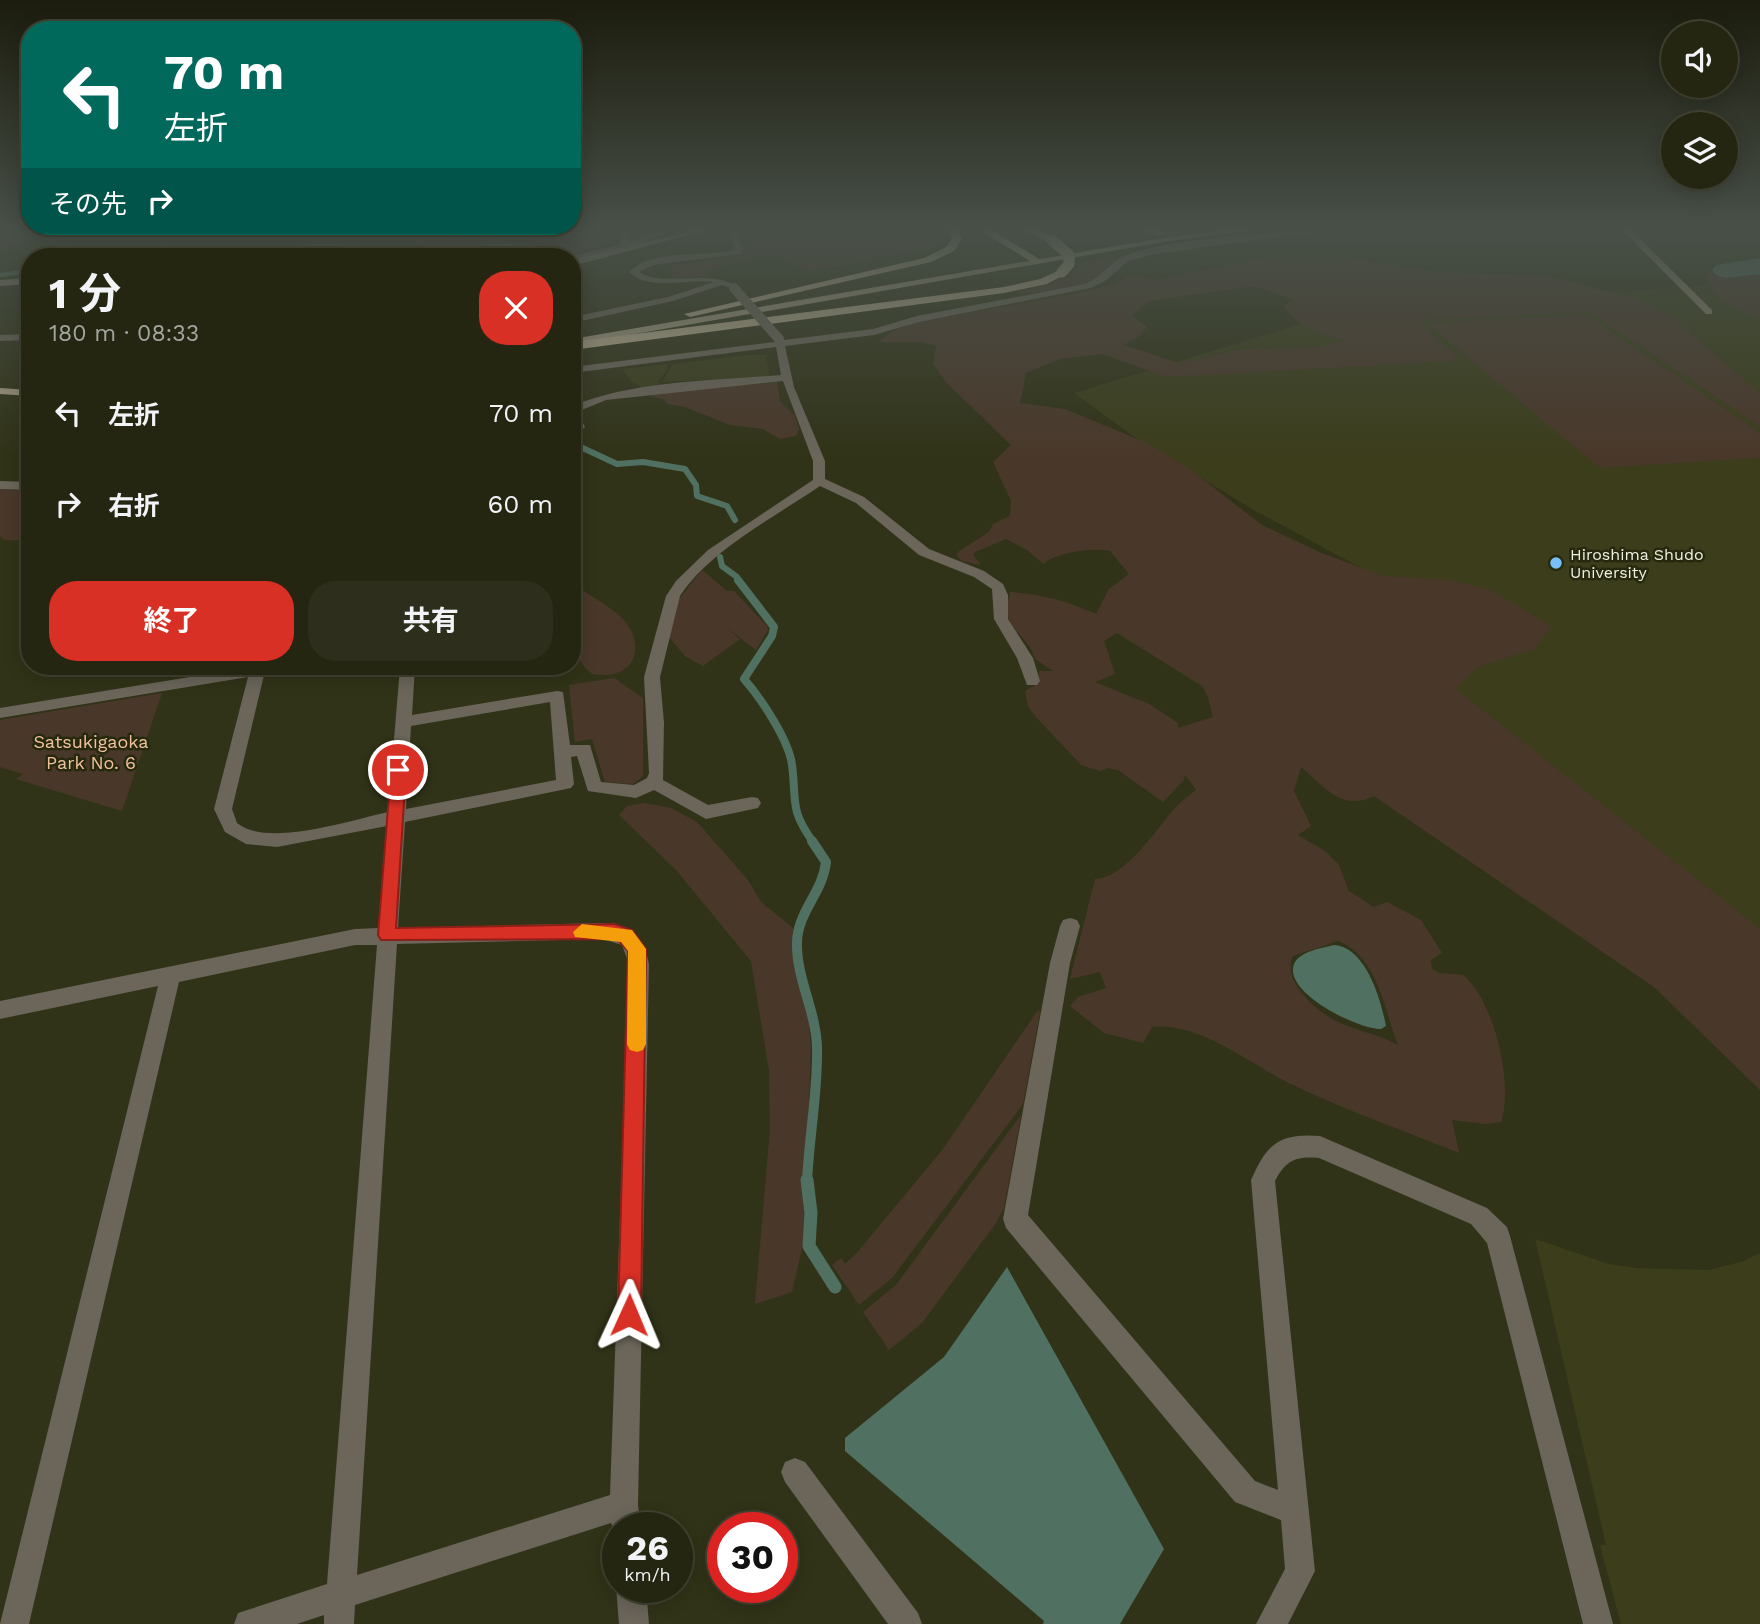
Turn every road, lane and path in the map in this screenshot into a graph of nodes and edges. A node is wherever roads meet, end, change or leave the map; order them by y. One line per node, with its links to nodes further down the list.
1 (640, 305): 11 (street)
2 (730, 305): 10 (highway)
3 (743, 305): 10 (main road)
4 (748, 305): 15 (street, bridge)
5 (793, 305): 16 (main road)
6 (886, 305): 17 (highway, bridge)
7 (992, 305): 15 (street)
8 (1702, 305): 9 (street)
9 (1709, 312)
10 (690, 314): 12 (main road)
11 (581, 318)
12 (581, 332)
13 (21, 337): 14 (street)
14 (0, 338)
15 (781, 341): 18 (street); 19 (street)
16 (581, 342)
17 (581, 343)
18 (581, 369)
19 (786, 378): 24 (street); 25 (street)
20 (0, 382): 21 (main road)
21 (21, 383)
22 (0, 391): 23 (main road)
23 (21, 392)
24 (581, 407)
25 (819, 481): 31 (street); 35 (street)
26 (0, 485): 27 (street)
27 (21, 486)
28 (227, 675): 32 (street)
29 (256, 675): 37 (street)
30 (406, 675): 33 (street)
31 (1032, 681)
32 (0, 713)
33 (402, 722): 34 (street); 37 (street)
34 (562, 752): 35 (street); 37 (street)
35 (654, 782): 36 (street)
36 (751, 803)
37 (395, 818): 39 (street)
38 (1070, 926): 43 (street)
39 (387, 935): 40 (street); 44 (street); 46 (street)
40 (170, 976): 41 (street); 48 (street)
41 (0, 1010)
42 (795, 1472): 52 (street)
43 (1295, 1511): 53 (street); 54 (street)
44 (625, 1512)
45 (602, 1522): 46 (street)
46 (341, 1595): 49 (street); 50 (street)
47 (633, 1603): 51 (street)
48 (14, 1624)
49 (249, 1624)
50 (339, 1624)
51 (635, 1624)
52 (907, 1624)
53 (1271, 1624)
54 (1598, 1624)

